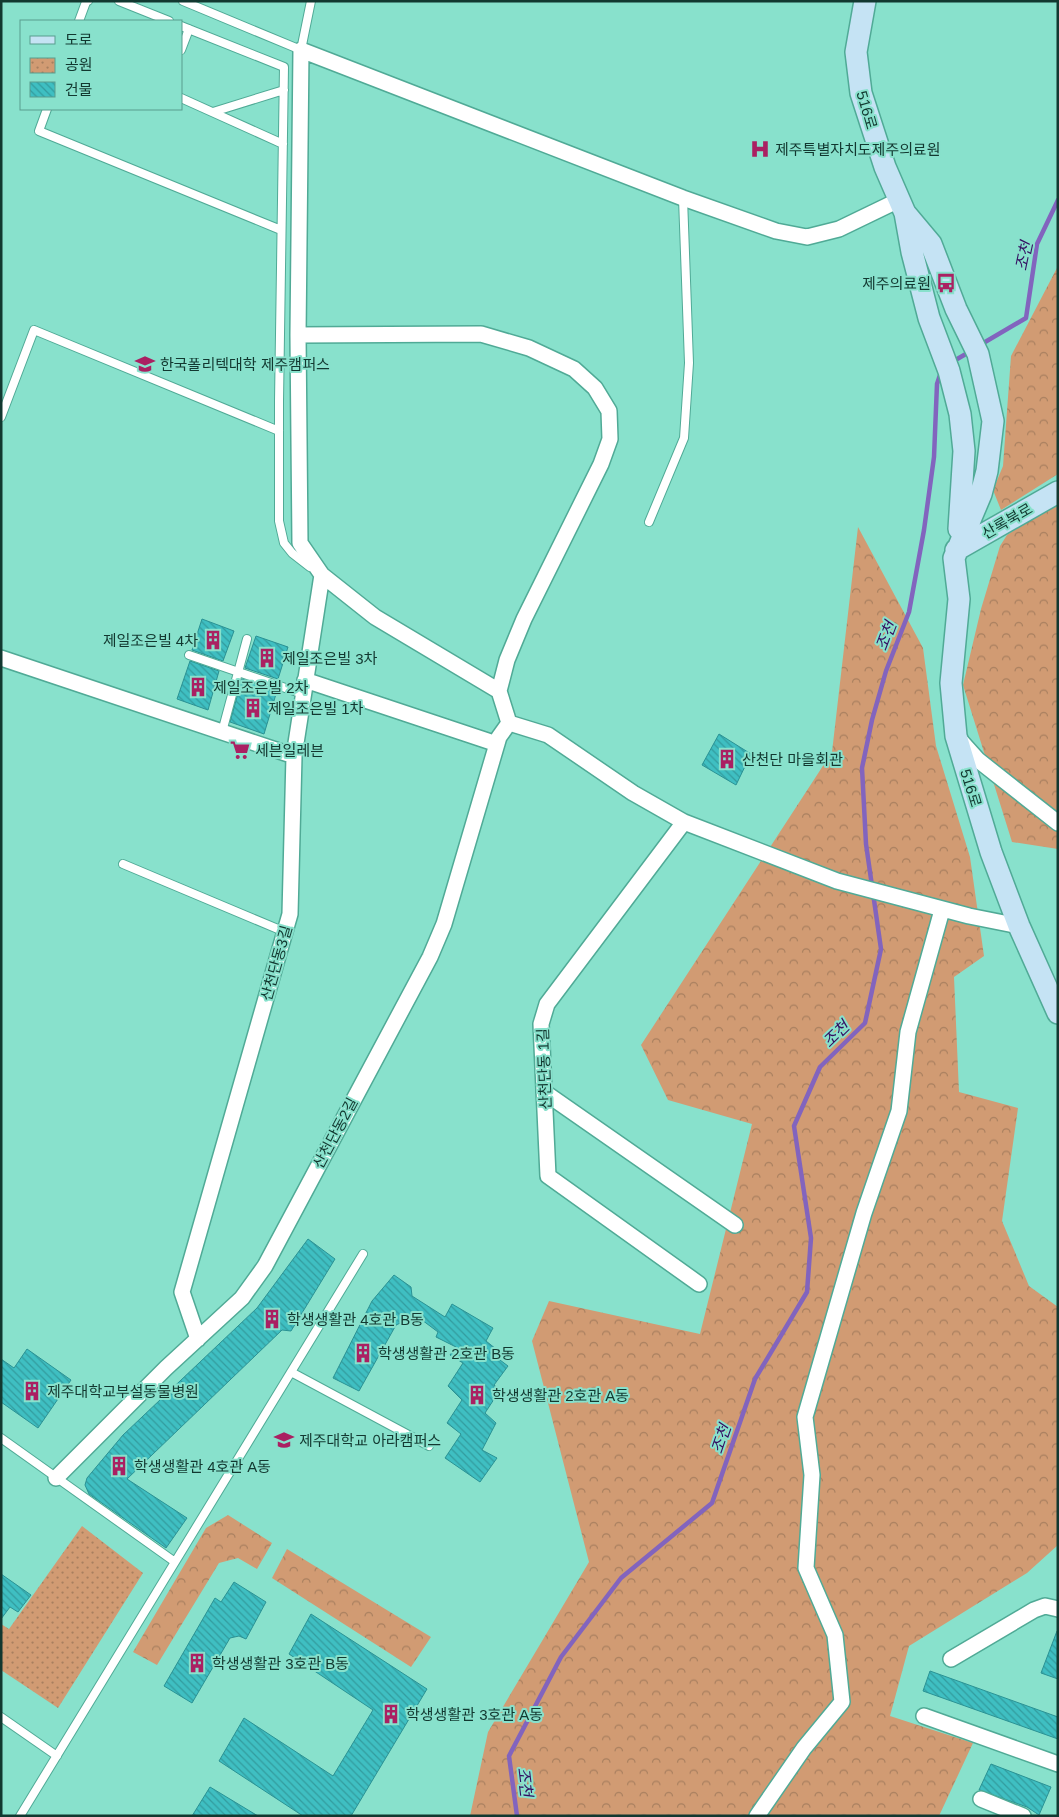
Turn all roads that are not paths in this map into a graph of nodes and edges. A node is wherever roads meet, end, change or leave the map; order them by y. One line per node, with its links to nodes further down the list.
1 (88, 1): 6 (lane)
2 (119, 1): 7 (lane)
3 (183, 1): 10 (lane)
4 (311, 1): 10 (lane)
5 (865, 1): 17 (main road, 516로)
6 (82, 19)
7 (166, 20)
8 (185, 28): 9 (lane); 11 (lane)
9 (182, 44)
10 (301, 50): 16 (street); 19 (street)
11 (284, 90): 14 (lane); 15 (lane)
12 (182, 98): 14 (lane)
13 (47, 110): 18 (lane)
14 (213, 112): 15 (lane)
15 (283, 144): 18 (lane)
16 (682, 198): 17 (street); 23 (lane)
17 (902, 207): 24 (main road, 516로); 24 (main road, 516로)
18 (281, 230): 21 (lane)
19 (298, 335): 25 (street); 31 (street)
20 (1, 417): 21 (lane)
21 (279, 431): 25 (lane)
22 (1058, 492): 24 (main road, 산록북로)
23 (649, 522)
24 (956, 550): 34 (main road, 516로)
25 (322, 576): 30 (street, 산천단동3길); 31 (street)
26 (247, 639): 29 (lane)
27 (188, 655): 29 (lane)
28 (1, 658): 33 (street)
29 (238, 672): 30 (lane); 33 (lane)
30 (304, 687): 35 (street); 36 (street, 산천단동3길)
31 (499, 691): 32 (street)
32 (510, 723): 35 (street, 산천단동2길); 37 (street)
33 (222, 732): 36 (street)
34 (956, 736): 38 (street); 41 (main road, 516로)
35 (497, 744): 48 (street, 산천단동2길)
36 (294, 756): 42 (street, 산천단동3길)
37 (684, 822): 40 (street); 44 (street, 산천단동 1길)
38 (1058, 823)
39 (123, 864): 42 (lane)
40 (942, 910): 41 (street); 62 (street)
41 (1018, 926): 43 (main road, 516로)
42 (285, 932): 48 (street, 산천단동3길)
43 (1058, 1013)
44 (544, 1092): 45 (street); 47 (street, 산천단동 1길)
45 (735, 1225)
46 (363, 1254): 49 (lane)
47 (699, 1284)
48 (198, 1339): 52 (street, 산천단동2길)
49 (291, 1372): 51 (lane); 53 (lane)
50 (1, 1438): 52 (lane)
51 (429, 1446)
52 (56, 1478): 53 (lane)
53 (175, 1562): 58 (lane)
54 (1058, 1609): 55 (street)
55 (951, 1659)
56 (924, 1716): 59 (street)
57 (1, 1718): 58 (lane)
58 (57, 1756): 61 (lane)
59 (1058, 1764)
60 (980, 1799): 63 (street)
61 (20, 1816)
62 (757, 1816)
63 (1023, 1816)

